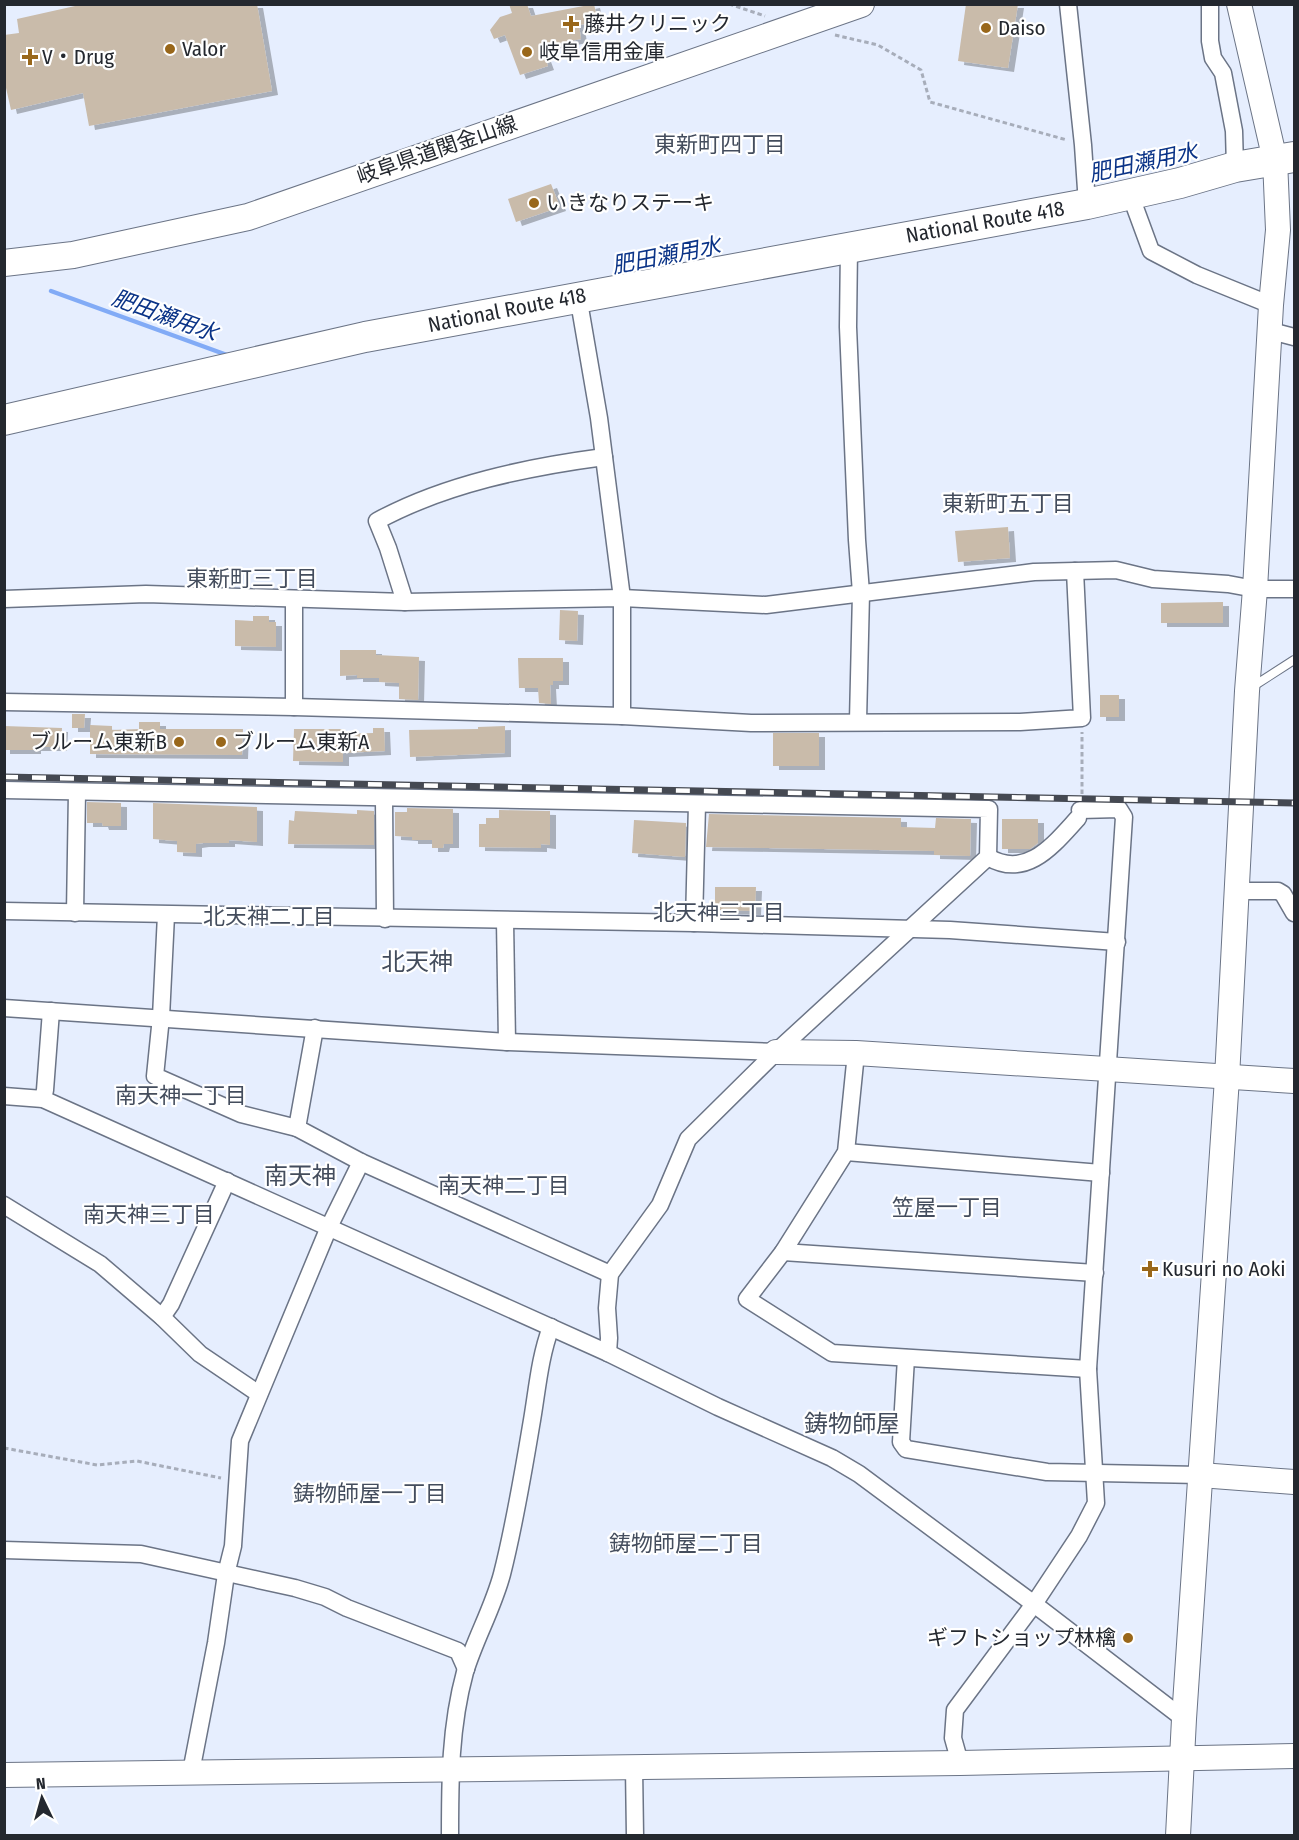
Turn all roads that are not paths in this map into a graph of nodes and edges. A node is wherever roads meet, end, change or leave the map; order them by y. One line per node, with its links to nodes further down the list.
1 (861, 4): 10 (main road, 岐阜県道関金山線)
2 (1068, 4): 8 (street)
3 (1210, 4): 6 (street)
4 (1239, 4): 5 (street)
5 (1285, 158): 6 (highway, National Route 418); 12 (street)
6 (1235, 167): 7 (highway, National Route 418)
7 (1130, 194): 8 (highway, National Route 418); 12 (street)
8 (1087, 204): 9 (highway, National Route 418)
9 (849, 247): 11 (highway, National Route 418); 20 (street)
10 (4, 263)
11 (578, 296): 15 (highway, National Route 418); 16 (street)
12 (1271, 304): 13 (street)
13 (1271, 331): 14 (street); 18 (street)
14 (1294, 337)
15 (4, 420)
16 (604, 457): 22 (street); 24 (street)
17 (1076, 571): 18 (street); 20 (street); 30 (street)
18 (1255, 589): 19 (street); 26 (street)
19 (1294, 589)
20 (861, 593): 22 (street); 30 (street)
21 (4, 598): 23 (street)
22 (622, 598): 24 (street); 29 (street)
23 (294, 599): 24 (street); 28 (street)
24 (405, 602)
25 (1294, 660): 26 (lane)
26 (1247, 691): 36 (street)
27 (4, 702): 28 (street)
28 (294, 707): 29 (street)
29 (622, 716): 30 (street)
30 (858, 721)
31 (4, 790): 32 (street)
32 (77, 792): 33 (street); 38 (street)
33 (384, 798): 34 (street); 41 (street)
34 (697, 804): 35 (street); 43 (street)
35 (988, 856): 44 (street); 45 (street)
36 (1237, 891): 39 (street); 54 (street)
37 (4, 911): 38 (street)
38 (75, 912): 40 (street)
39 (1294, 913)
40 (166, 915): 41 (street); 48 (street)
41 (385, 919): 42 (street)
42 (505, 921): 43 (street); 50 (street)
43 (694, 923): 44 (street)
44 (908, 930): 45 (street); 51 (street)
45 (1117, 942): 53 (street)
46 (4, 1008): 47 (street)
47 (51, 1011): 48 (street); 57 (street)
48 (160, 1017): 49 (street); 58 (street)
49 (315, 1028): 50 (street); 58 (street)
50 (507, 1042): 51 (street)
51 (776, 1052): 52 (street); 67 (street)
52 (856, 1053): 53 (street); 59 (street)
53 (1108, 1069): 54 (street); 61 (street)
54 (1227, 1078): 55 (street); 75 (street)
55 (1294, 1082)
56 (4, 1096): 57 (street)
57 (43, 1099): 62 (street)
58 (297, 1128): 60 (street)
59 (846, 1152): 61 (street); 65 (street)
60 (361, 1162): 64 (street); 67 (street)
61 (1101, 1173): 66 (street)
62 (227, 1181): 64 (street); 68 (street)
63 (4, 1205): 68 (street)
64 (329, 1227): 69 (street); 73 (street)
65 (783, 1252): 66 (street); 71 (street)
66 (1095, 1273): 72 (street)
67 (610, 1274): 70 (street)
68 (162, 1317): 73 (street)
69 (551, 1328): 70 (street); 80 (street)
70 (608, 1353): 79 (street)
71 (906, 1358): 72 (street); 74 (street)
72 (1088, 1369): 74 (street)
73 (259, 1394): 78 (street)
74 (1095, 1473): 75 (street); 79 (street)
75 (1200, 1476): 76 (street); 81 (street)
76 (1294, 1482)
77 (4, 1550): 78 (street)
78 (226, 1574): 80 (street); 87 (street)
79 (1034, 1604): 81 (street); 84 (street)
80 (466, 1670): 86 (street)
81 (1184, 1719): 83 (street)
82 (1294, 1756): 83 (street)
83 (1181, 1758): 84 (street); 91 (street)
84 (960, 1763): 85 (street)
85 (634, 1767): 86 (street); 90 (street)
86 (450, 1769): 87 (street); 89 (street)
87 (191, 1772): 88 (street)
88 (4, 1774)
89 (450, 1836)
90 (635, 1836)
91 (1178, 1836)

